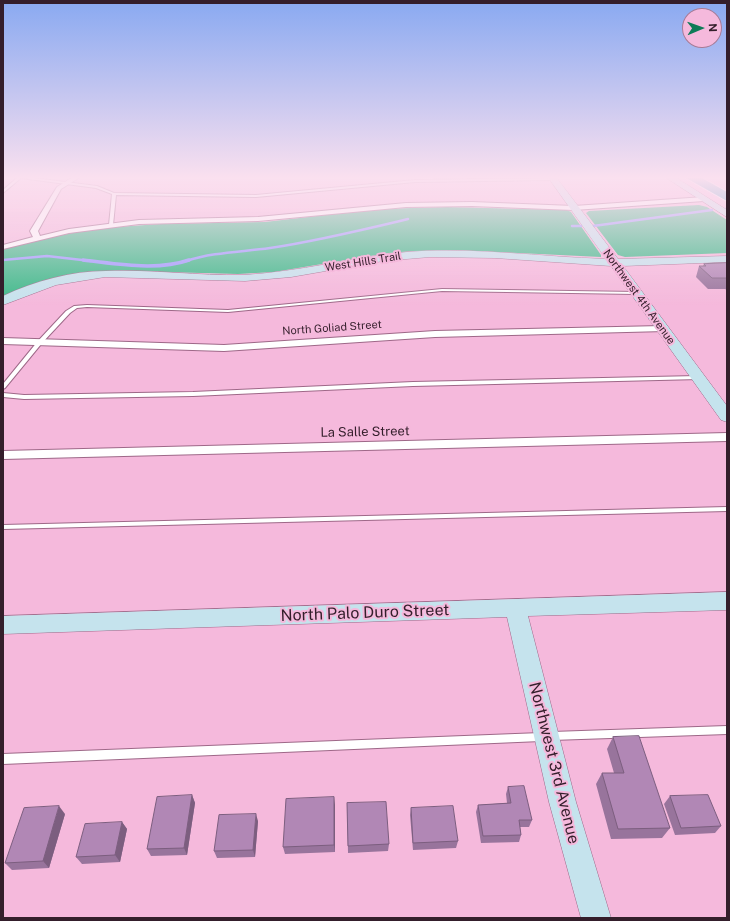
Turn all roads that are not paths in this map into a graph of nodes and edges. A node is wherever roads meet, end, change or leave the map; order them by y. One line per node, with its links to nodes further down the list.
1 (41, 220): 6 (street)
2 (111, 220): 5 (lane)
3 (223, 220): 5 (street)
4 (583, 220): 9 (street, Northwest 4th Avenue)
5 (111, 225): 6 (street)
6 (37, 238): 7 (street)
7 (3, 247)
8 (727, 259): 9 (street, West Hills Trail)
9 (613, 262): 10 (street, Northwest 4th Avenue); 11 (street, West Hills Trail)
10 (636, 293): 12 (street, Northwest 4th Avenue); 14 (lane)
11 (3, 301)
12 (662, 329): 14 (street, North Goliad Street); 15 (street, Northwest 4th Avenue)
13 (3, 341): 14 (street, North Goliad Street)
14 (40, 342): 16 (lane)
15 (699, 378): 17 (lane); 18 (street, Northwest 4th Avenue)
16 (3, 387)
17 (3, 394)
18 (727, 417)
19 (727, 437): 20 (street, La Salle Street)
20 (3, 455)
21 (727, 509): 22 (lane)
22 (3, 527)
23 (727, 601): 24 (street, North Palo Duro Street)
24 (515, 607): 25 (street, North Palo Duro Street); 27 (street, Northwest 3rd Avenue)
25 (3, 625)
26 (727, 730): 27 (lane)
27 (546, 736): 28 (lane); 29 (street, Northwest 3rd Avenue)
28 (3, 759)
29 (596, 918)

